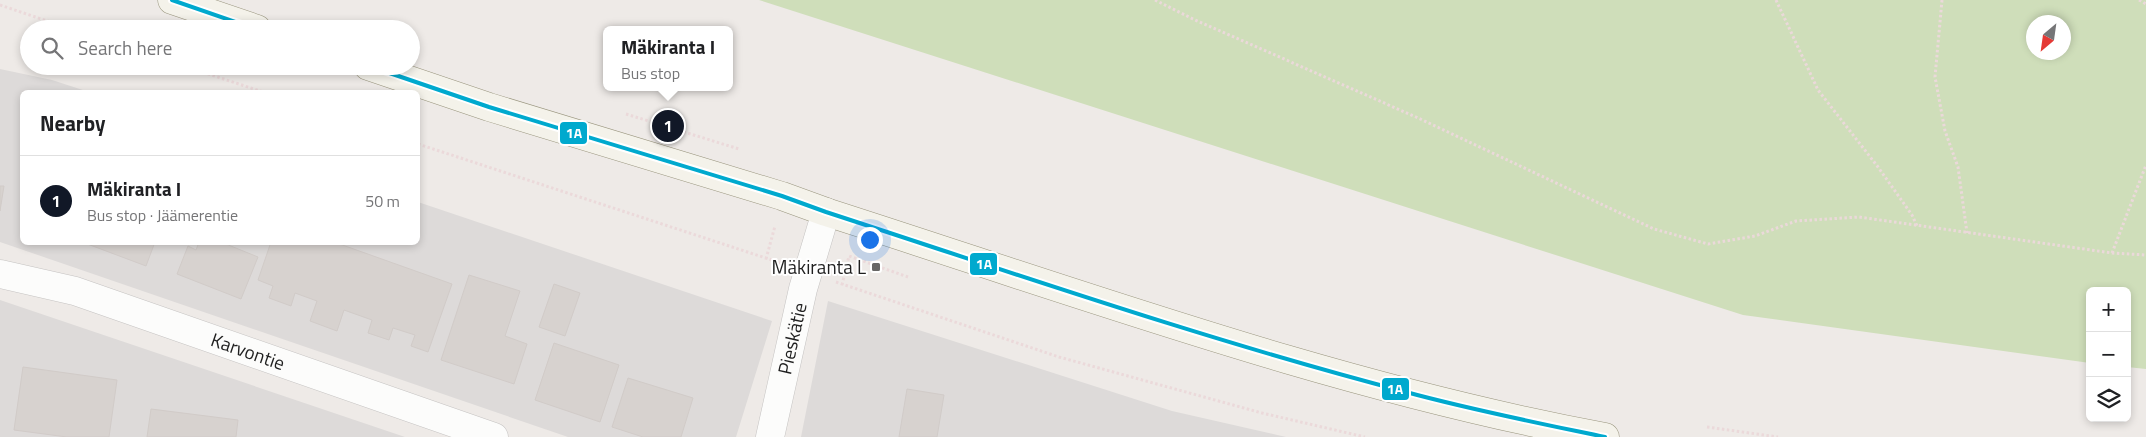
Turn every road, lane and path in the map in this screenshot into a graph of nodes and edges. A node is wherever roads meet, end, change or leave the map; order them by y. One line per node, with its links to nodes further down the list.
1 (172, 0): 9 (main road)
2 (1156, 0): 16 (path)
3 (1776, 0): 16 (path)
4 (1942, 0): 17 (path)
5 (2139, 0): 6 (path)
6 (2146, 4)
7 (0, 5): 8 (path)
8 (44, 20)
9 (231, 20)
10 (211, 75): 12 (path)
11 (395, 75): 15 (main road)
12 (257, 90)
13 (420, 145): 20 (path)
14 (2146, 165): 18 (path)
15 (826, 212): 20 (street, Pieskätie); 28 (main road)
16 (1917, 226): 17 (path)
17 (1967, 233): 18 (path)
18 (2112, 253): 19 (path)
19 (2146, 255)
20 (808, 270): 23 (path); 26 (street, Pieskätie)
21 (0, 274): 25 (street, Karvontie)
22 (908, 277): 23 (path)
23 (842, 285): 27 (path)
24 (1707, 427): 29 (path)
25 (494, 437)
26 (770, 437)
27 (1366, 437)
28 (1605, 437)
29 (1778, 437)

